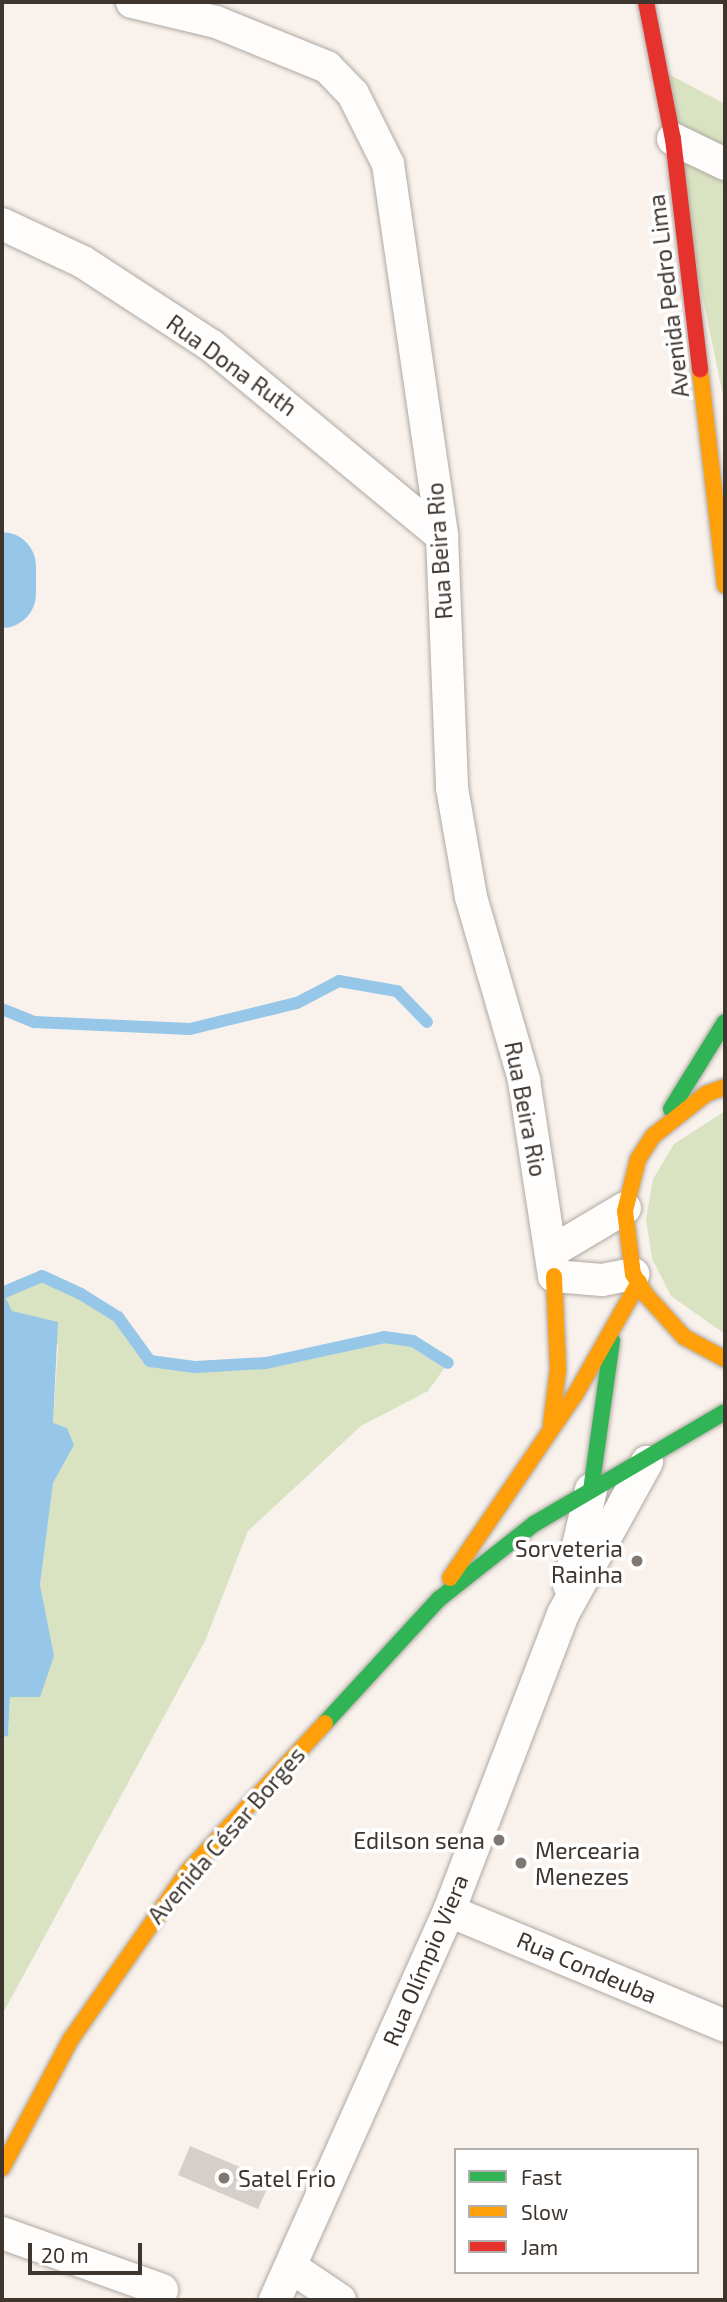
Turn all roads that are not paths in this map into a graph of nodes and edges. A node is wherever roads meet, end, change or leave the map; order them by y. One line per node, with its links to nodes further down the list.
1 (132, 2): 6 (street, Rua Beira Rio)
2 (646, 2): 3 (street, Avenida Pedro Lima)
3 (673, 139): 4 (street); 7 (street, Avenida Pedro Lima)
4 (725, 164)
5 (2, 224): 6 (street, Rua Dona Ruth)
6 (442, 536): 14 (street, Rua Beira Rio)
7 (725, 586)
8 (725, 1022): 12 (street)
9 (725, 1073): 11 (street)
10 (725, 1087): 11 (street)
11 (706, 1094): 12 (street)
12 (653, 1136): 13 (street)
13 (625, 1208): 14 (street); 15 (street)
14 (552, 1264): 15 (street); 19 (street)
15 (636, 1278): 16 (street, Avenida César Borges); 17 (street)
16 (613, 1328): 19 (street, Avenida César Borges); 21 (street)
17 (725, 1359)
18 (725, 1412): 20 (street, Rua Olímpio Viera)
19 (550, 1430): 22 (street, Avenida César Borges)
20 (647, 1462): 21 (street, Avenida César Borges); 23 (street, Rua Olímpio Viera)
21 (591, 1490): 22 (street, Avenida César Borges); 23 (street, Rua Olímpio Viera)
22 (439, 1599): 26 (street, Avenida César Borges)
23 (563, 1614): 24 (street, Rua Olímpio Viera)
24 (449, 1911): 25 (street, Rua Condeuba); 28 (street, Rua Olímpio Viera)
25 (725, 2026)
26 (2, 2168)
27 (6, 2243): 29 (street)
28 (291, 2267): 30 (street, Rua Olímpio Viera); 31 (street)
29 (162, 2290)
30 (275, 2300)
31 (340, 2300)

